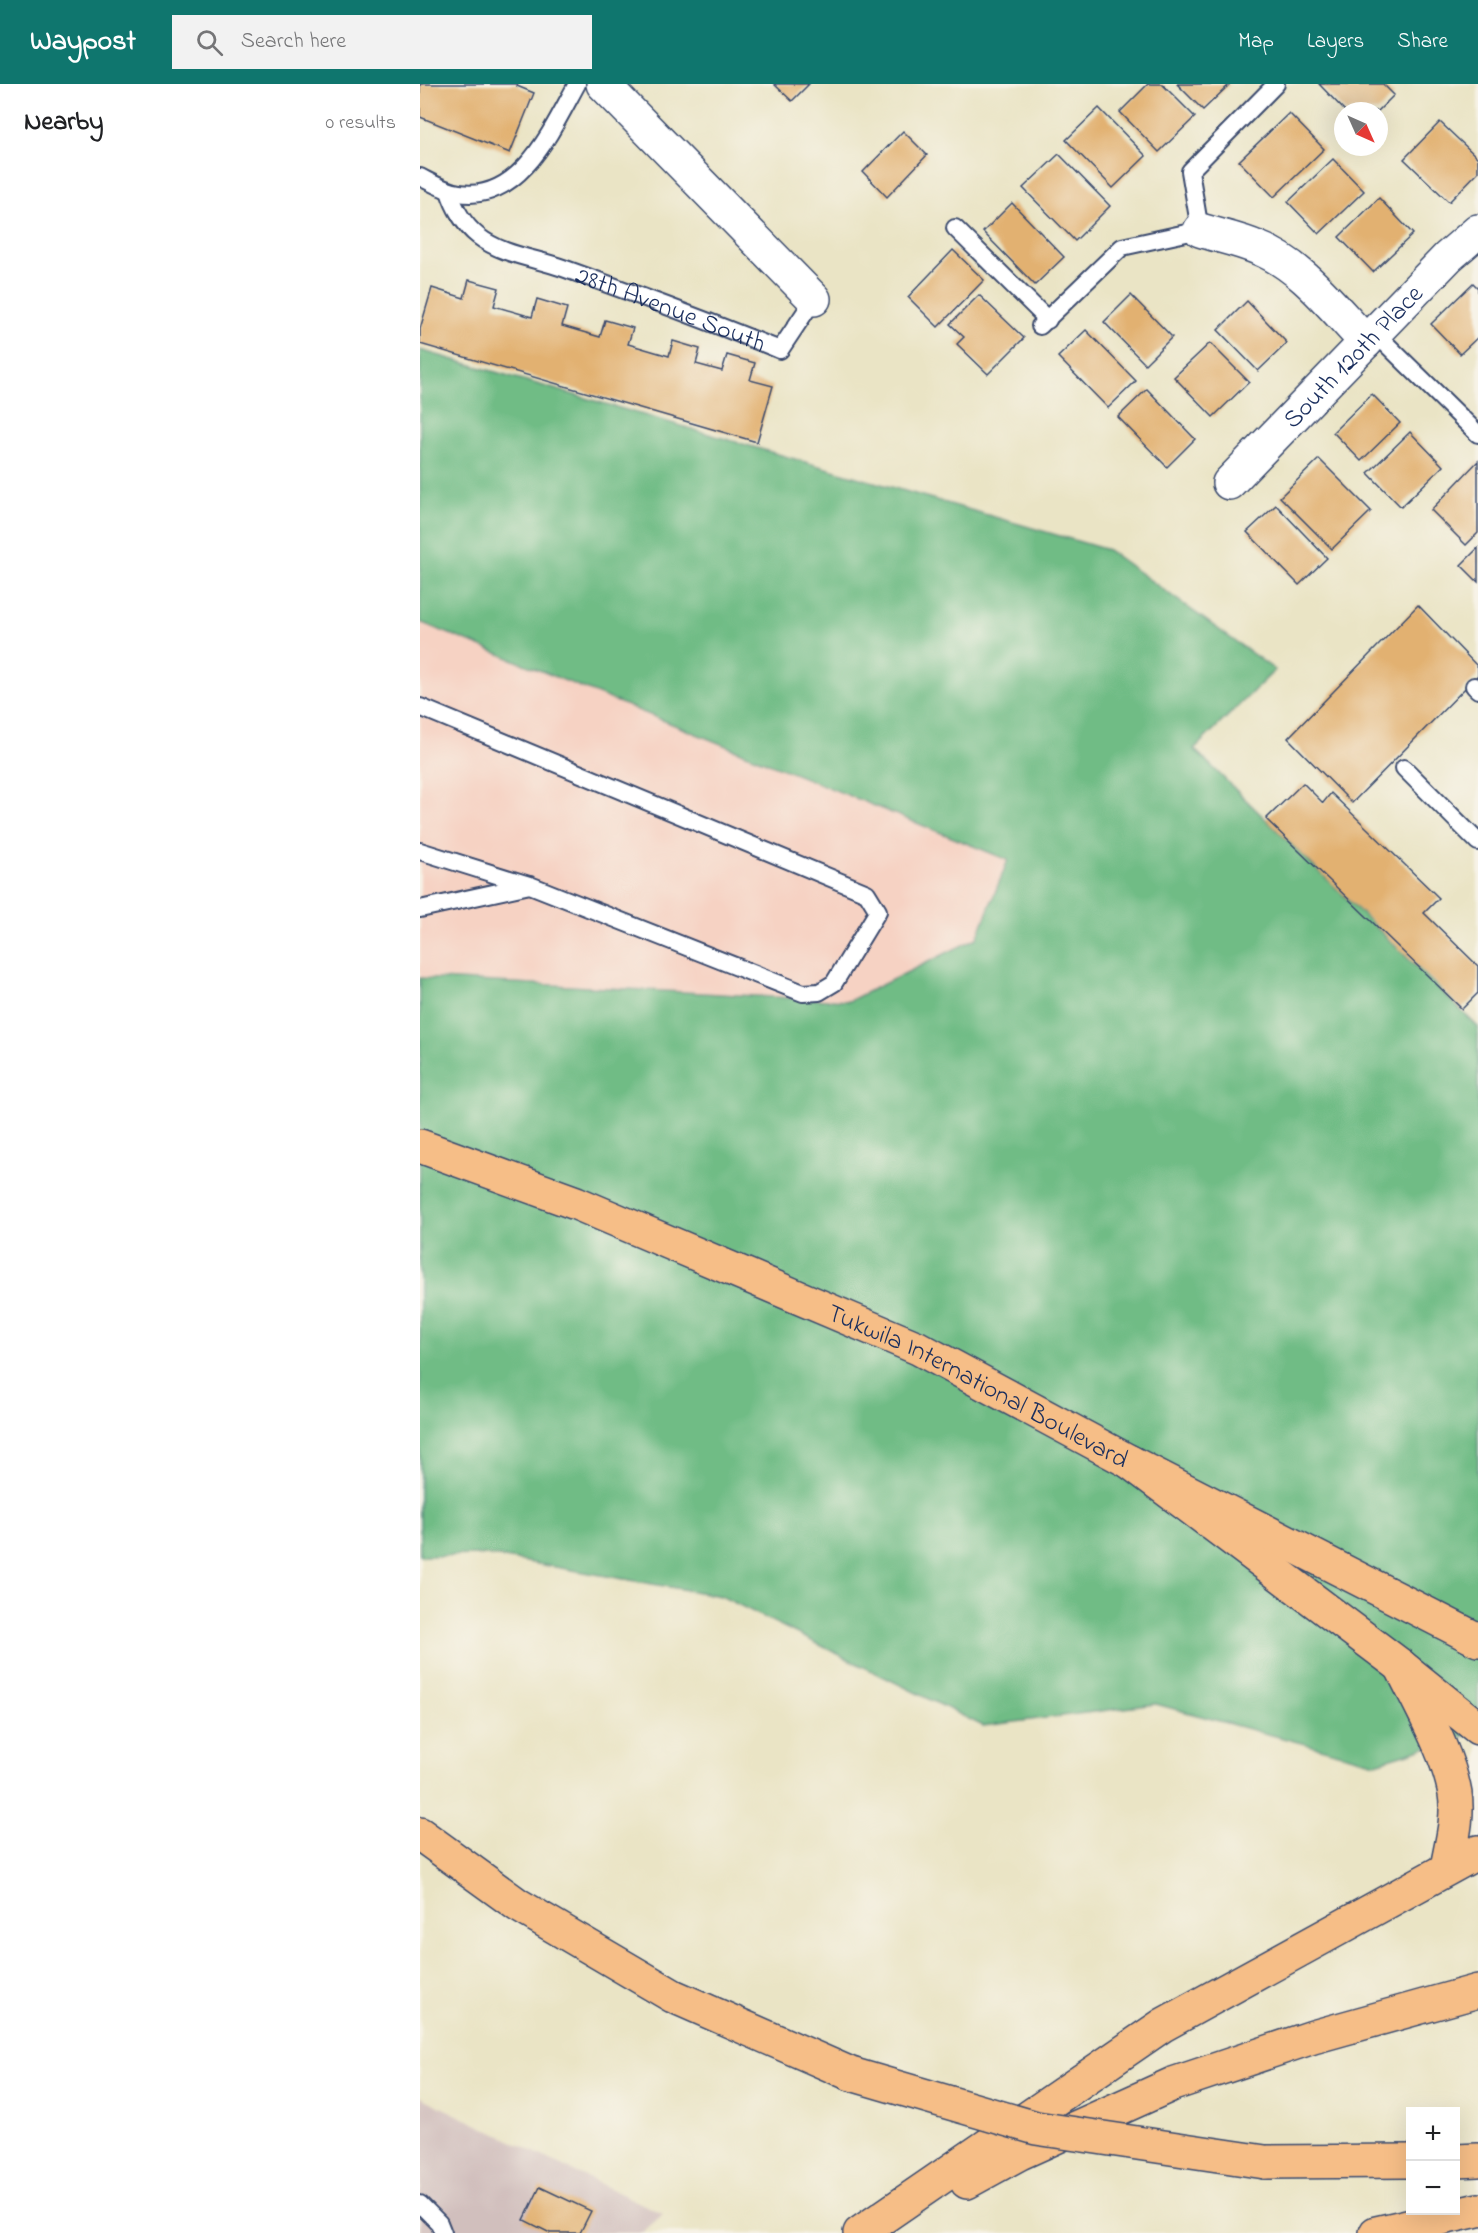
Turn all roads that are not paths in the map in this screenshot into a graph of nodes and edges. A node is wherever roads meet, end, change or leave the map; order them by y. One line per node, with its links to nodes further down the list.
1 (577, 84): 5 (lane)
2 (603, 84): 9 (street, 28th Avenue South)
3 (1276, 84): 7 (lane)
4 (420, 177): 5 (lane)
5 (449, 190): 9 (lane, 28th Avenue South)
6 (955, 228): 7 (lane)
7 (1200, 230): 10 (street)
8 (1478, 231): 10 (street, South 120th Place)
9 (814, 299)
10 (1371, 337): 11 (lane); 12 (street, South 120th Place)
11 (1478, 434)
12 (1229, 483)
13 (420, 707): 17 (lane)
14 (1404, 768): 15 (lane)
15 (1478, 842)
16 (420, 851): 17 (lane)
17 (530, 885): 18 (lane)
18 (420, 909)
19 (420, 1146): 20 (main road, Tukwila International Boulevard)
20 (1130, 1462): 21 (main road); 22 (main road, Tukwila International Boulevard)
21 (1478, 1640)
22 (1401, 1666): 23 (main road, Tukwila International Boulevard); 26 (main road)
23 (1478, 1728)
24 (420, 1834): 29 (main road, bridge)
25 (1478, 1852): 26 (main road)
26 (1447, 1868): 34 (main road)
27 (1478, 1991): 35 (main road)
28 (1478, 2160): 30 (main road)
29 (1406, 2161)
30 (1460, 2161)
31 (420, 2204): 33 (lane)
32 (1478, 2210): 36 (main road)
33 (443, 2233)
34 (860, 2233)
35 (877, 2233)
36 (1376, 2233)

